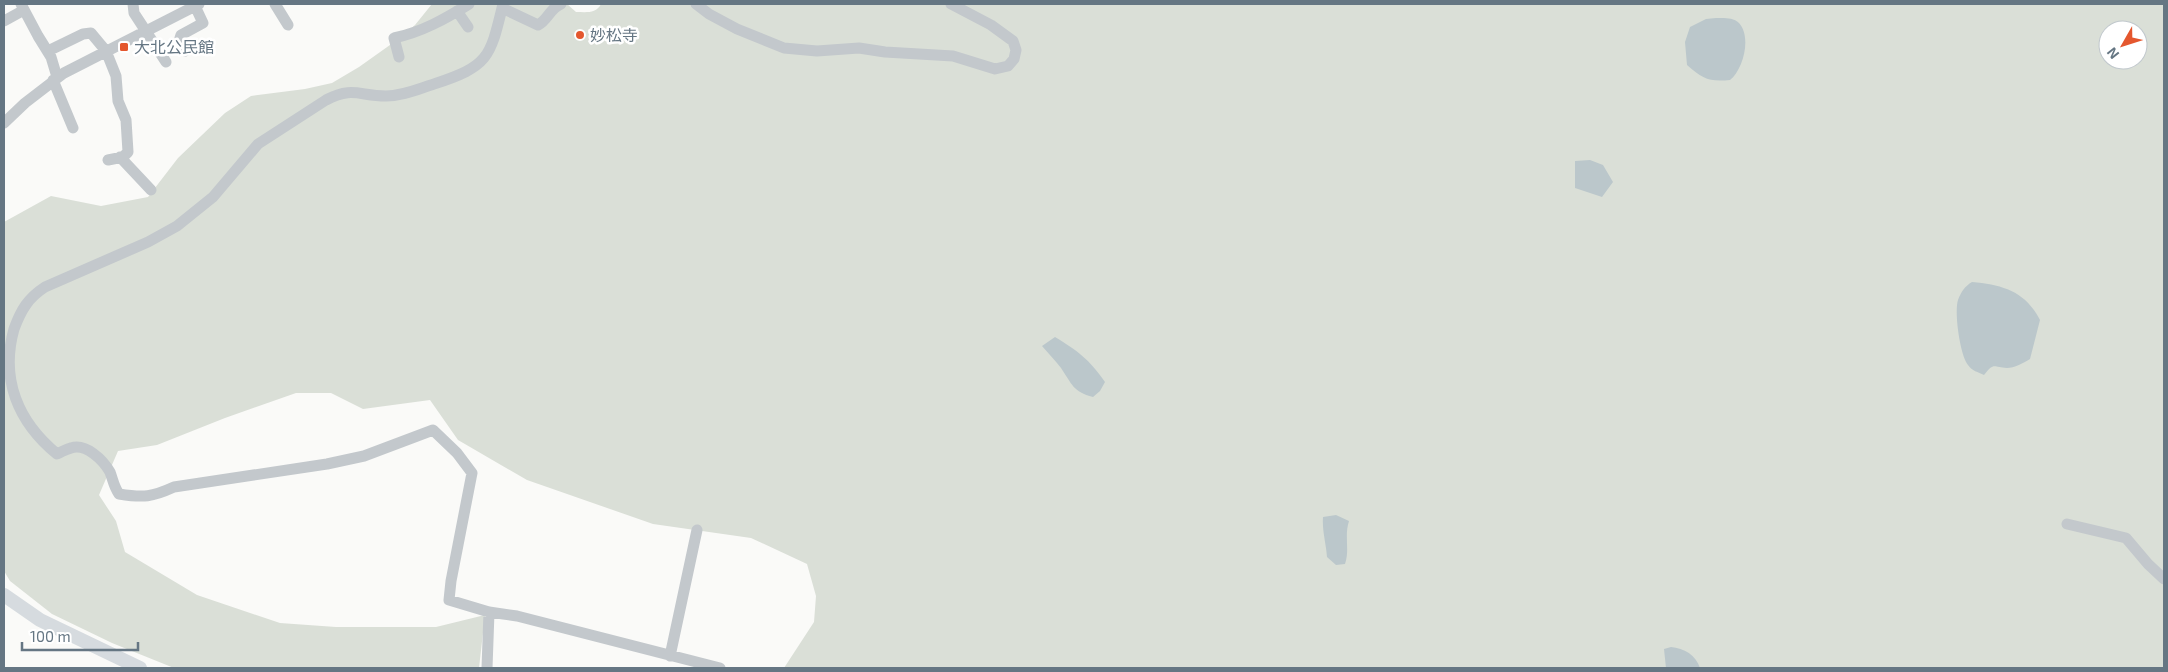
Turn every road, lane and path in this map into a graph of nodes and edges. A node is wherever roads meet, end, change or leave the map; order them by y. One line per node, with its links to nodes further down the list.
1 (133, 4): 13 (street)
2 (275, 4): 11 (street)
3 (696, 4): 4 (street)
4 (952, 4)
5 (197, 5): 13 (street); 16 (street)
6 (553, 5): 7 (street)
7 (502, 6): 29 (street)
8 (22, 7): 10 (street); 14 (street)
9 (461, 7): 12 (street); 17 (street)
10 (4, 21)
11 (288, 25)
12 (468, 27)
13 (146, 31): 15 (street); 18 (street)
14 (48, 51): 15 (street); 19 (street)
15 (106, 51): 19 (street); 22 (street)
16 (185, 52)
17 (399, 57)
18 (166, 62)
19 (55, 79): 20 (street); 21 (street)
20 (4, 123)
21 (73, 128)
22 (120, 157): 23 (street); 24 (street)
23 (108, 160)
24 (151, 190)
25 (2067, 524): 27 (street)
26 (697, 530): 30 (street)
27 (2164, 579)
28 (4, 595): 31 (main road)
29 (489, 612): 30 (street); 32 (street)
30 (670, 656): 33 (street)
31 (140, 668)
32 (487, 668)
33 (720, 668)

